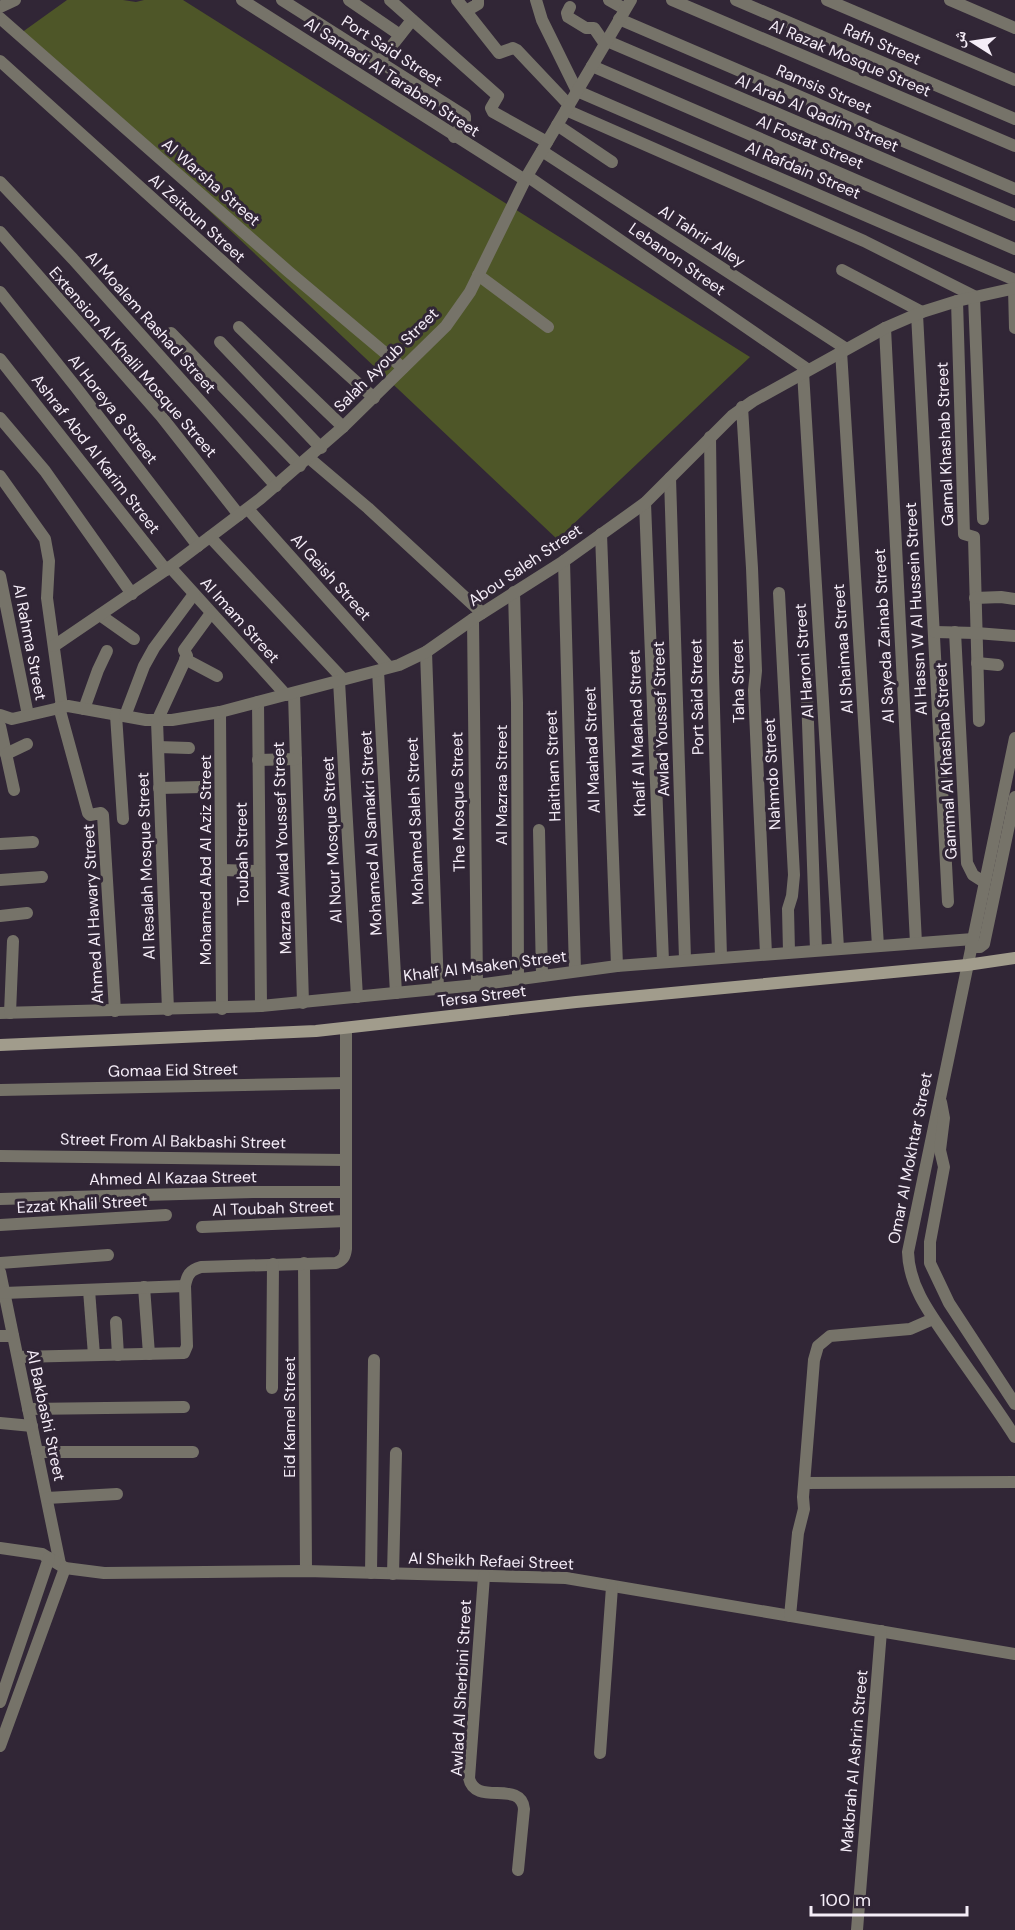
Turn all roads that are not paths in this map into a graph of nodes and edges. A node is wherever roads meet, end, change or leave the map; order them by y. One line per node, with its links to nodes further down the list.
1 (15, 0): 14 (street)
2 (242, 0): 33 (street, Al Samadi Al Taraben Street)
3 (282, 0): 26 (street, Port Said Street)
4 (349, 0): 21 (street)
5 (390, 0): 16 (street)
6 (457, 0): 18 (street)
7 (478, 0): 18 (street)
8 (536, 0): 29 (street)
9 (609, 0): 17 (street, Ramsis Street)
10 (672, 0): 35 (street, Al Razak Mosque Street)
11 (736, 0): 31 (street, Rafh Street)
12 (827, 0): 28 (street)
13 (950, 0): 22 (street)
14 (0, 7)
15 (570, 7): 24 (street, Al Arab Al Qadim Street)
16 (400, 9): 20 (street); 21 (street)
17 (625, 9): 24 (street, Salah Ayoub Street); 39 (street, Ramsis Street)
18 (466, 11): 30 (street)
19 (0, 18): 58 (street, Al Warsha Street)
20 (412, 20): 23 (street); 34 (street, Al Tahrir Alley)
21 (386, 26): 23 (street)
22 (1015, 28)
23 (400, 35): 26 (street)
24 (606, 42): 27 (street, Salah Ayoub Street); 40 (street, Al Arab Al Qadim Street)
25 (0, 61): 60 (street, Al Zeitoun Street)
26 (380, 62): 33 (street, Port Said Street)
27 (592, 66): 29 (street, Salah Ayoub Street); 42 (street, Al Fostat Street)
28 (1015, 81)
29 (577, 91): 30 (street, Salah Ayoub Street); 45 (street, Al Rafdain Street)
30 (567, 108): 32 (street, Salah Ayoub Street); 47 (street)
31 (1015, 119)
32 (557, 125): 34 (street, Salah Ayoub Street); 36 (street)
33 (454, 137): 37 (street, Al Samadi Al Taraben Street)
34 (544, 146): 37 (street, Salah Ayoub Street); 56 (street, Al Tahrir Alley)
35 (1015, 146)
36 (612, 162)
37 (526, 178): 44 (street, Salah Ayoub Street); 59 (street, Lebanon Street)
38 (0, 182): 69 (street, Al Moalem Rashad Street)
39 (1015, 189)
40 (1015, 215)
41 (0, 232): 71 (street, Extension Al Khalil Mosque Street)
42 (1015, 249)
43 (842, 270): 49 (street)
44 (478, 275): 51 (street); 58 (street, Salah Ayoub Street)
45 (1015, 285): 47 (street, Abou Saleh Street); 53 (street)
46 (0, 292): 75 (street, Al Horeya 8 Street)
47 (975, 297): 48 (street, Abou Saleh Street); 72 (street)
48 (957, 301): 49 (street, Abou Saleh Street); 83 (street, Gamal Khashab Street)
49 (919, 313): 52 (street, Abou Saleh Street); 88 (street, Al Hassn W Al Hussein Street)
50 (239, 327): 63 (street)
51 (548, 327)
52 (885, 328): 56 (street, Abou Saleh Street); 138 (street, Al Sayeda Zainab Street)
53 (1015, 328)
54 (171, 333): 66 (street)
55 (220, 342): 65 (street)
56 (843, 350): 59 (street, Abou Saleh Street); 140 (street, Al Shaimaa Street)
57 (0, 358): 77 (street, Ashraf Abd Al Karim Street)
58 (403, 368): 60 (street, Salah Ayoub Street)
59 (805, 370): 61 (street, Abou Saleh Street); 141 (street, Al Haroni Street)
60 (374, 398): 63 (street, Salah Ayoub Street)
61 (742, 408): 64 (street, Abou Saleh Street); 144 (street, Taha Street)
62 (0, 417): 81 (street)
63 (343, 427): 65 (street, Salah Ayoub Street)
64 (710, 437): 68 (street, Abou Saleh Street); 145 (street, Port Said Street)
65 (321, 448): 66 (street, Salah Ayoub Street)
66 (304, 462): 69 (street, Salah Ayoub Street); 87 (street)
67 (0, 476): 93 (street)
68 (670, 478): 70 (street, Abou Saleh Street); 147 (street, Awlad Youssef Street)
69 (276, 486): 71 (street, Salah Ayoub Street)
70 (645, 503): 73 (street, Abou Saleh Street); 148 (street, Khalf Al Maahad Street)
71 (244, 512): 74 (street, Salah Ayoub Street); 100 (street, Al Geish Street)
72 (983, 519)
73 (601, 534): 76 (street, Abou Saleh Street); 150 (street, Al Maahad Street)
74 (210, 537): 75 (street, Salah Ayoub Street); 102 (street)
75 (198, 546): 77 (street, Salah Ayoub Street)
76 (564, 561): 79 (street, Abou Saleh Street); 151 (street, Haitham Street)
77 (168, 568): 81 (street, Salah Ayoub Street); 82 (street, Al Imam Street)
78 (0, 576): 109 (street, Al Rahma Street)
79 (514, 592): 87 (street, Abou Saleh Street); 153 (street, Al Mazraa Street)
80 (779, 593): 143 (street, Nahmdo Street)
81 (132, 594): 86 (street, Salah Ayoub Street)
82 (194, 594): 85 (street, Al Imam Street); 110 (street)
83 (975, 598): 84 (street); 90 (street, Gamal Khashab Street)
84 (1015, 599)
85 (211, 613): 96 (street); 103 (street, Al Imam Street)
86 (100, 615): 92 (street); 93 (street, Salah Ayoub Street)
87 (477, 616): 95 (street, Abou Saleh Street); 154 (street, The Mosque Street)
88 (935, 632): 89 (street); 134 (street, Al Hassn W Al Hussein Street)
89 (955, 632): 90 (street); 133 (street, Gammal Al Khashab Street)
90 (976, 633): 91 (street); 97 (street, Gamal Khashab Street)
91 (1015, 636)
92 (134, 639)
93 (54, 646): 105 (street)
94 (108, 651): 106 (street)
95 (426, 652): 100 (street, Abou Saleh Street); 155 (street, Mohamed Saleh Street)
96 (186, 659): 101 (street); 111 (street)
97 (977, 663): 98 (street); 112 (street, Gamal Khashab Street)
98 (998, 665)
99 (806, 666): 142 (street)
100 (384, 669): 102 (street, Abou Saleh Street); 156 (street, Mohamed Al Samakri Street)
101 (217, 676)
102 (341, 680): 103 (street, Abou Saleh Street); 157 (street, Al Nour Mosque Street)
103 (290, 694): 104 (street, Abou Saleh Street); 118 (street, Mazraa Awlad Youssef Street)
104 (258, 702): 107 (street, Abou Saleh Street); 119 (street, Toubah Street)
105 (61, 707): 106 (street, Abou Saleh Street); 109 (street, Abou Saleh Street); 162 (street, Ahmed Al Hawary Street)
106 (84, 709): 110 (street, Abou Saleh Street)
107 (220, 712): 111 (street, Abou Saleh Street); 129 (street, Mohamed Abd Al Aziz Street)
108 (0, 715): 109 (street, Abou Saleh Street)
109 (28, 715)
110 (120, 716): 111 (street, Abou Saleh Street); 125 (street)
111 (157, 721): 116 (street, Al Resalah Mosque Street)
112 (979, 721)
113 (0, 726): 120 (street)
114 (1015, 738): 133 (street, Omar Al Mokhtar Street)
115 (27, 744): 120 (street)
116 (158, 747): 117 (street); 122 (street, Al Resalah Mosque Street)
117 (189, 748)
118 (296, 759): 119 (street); 158 (street, Mazraa Awlad Youssef Street)
119 (258, 760): 130 (street, Toubah Street)
120 (5, 762): 123 (street)
121 (201, 787): 122 (street)
122 (159, 788): 161 (street, Al Resalah Mosque Street)
123 (14, 790)
124 (1015, 797): 139 (street)
125 (123, 819)
126 (539, 830): 152 (street)
127 (33, 842): 128 (street)
128 (0, 844)
129 (221, 870): 130 (street); 160 (street, Mohamed Abd Al Aziz Street)
130 (259, 871): 159 (street, Toubah Street)
131 (42, 877): 132 (street)
132 (0, 880)
133 (984, 882): 139 (street, Omar Al Mokhtar Street)
134 (948, 902)
135 (27, 913): 136 (street)
136 (0, 915)
137 (13, 941): 163 (street)
138 (916, 943): 139 (street, Khalf Al Msaken Street); 140 (street, Khalf Al Msaken Street)
139 (972, 943): 149 (street, Omar Al Mokhtar Street)
140 (878, 946): 141 (street, Khalf Al Msaken Street)
141 (838, 948): 142 (street, Khalf Al Msaken Street)
142 (816, 950): 143 (street, Khalf Al Msaken Street)
143 (789, 952): 144 (street, Khalf Al Msaken Street)
144 (765, 954): 145 (street, Khalf Al Msaken Street)
145 (721, 957): 147 (street, Khalf Al Msaken Street)
146 (1015, 958): 149 (main road, Tersa Street)
147 (685, 959): 148 (street, Khalf Al Msaken Street)
148 (663, 961): 150 (street, Khalf Al Msaken Street)
149 (967, 964): 164 (main road, Tersa Street); 168 (street, Omar Al Mokhtar Street)
150 (617, 966): 151 (street, Khalf Al Msaken Street)
151 (575, 971): 152 (street, Khalf Al Msaken Street)
152 (542, 976): 153 (street, Khalf Al Msaken Street)
153 (518, 979): 154 (street, Khalf Al Msaken Street)
154 (477, 985): 155 (street, Khalf Al Msaken Street)
155 (438, 989): 156 (street, Khalf Al Msaken Street)
156 (396, 993): 157 (street, Khalf Al Msaken Street)
157 (357, 997): 158 (street, Khalf Al Msaken Street)
158 (303, 1003): 159 (street, Khalf Al Msaken Street)
159 (261, 1006): 160 (street, Khalf Al Msaken Street)
160 (222, 1009): 161 (street, Khalf Al Msaken Street)
161 (168, 1010): 162 (street, Khalf Al Msaken Street)
162 (115, 1011): 163 (street, Khalf Al Msaken Street)
163 (5, 1013)
164 (346, 1029): 165 (main road, Tersa Street); 166 (street)
165 (0, 1045)
166 (346, 1083): 167 (street, Gomaa Eid Street); 170 (street)
167 (0, 1090)
168 (940, 1095): 186 (street, Omar Al Mokhtar Street); 196 (street)
169 (0, 1156): 170 (street, Street From Al Bakbashi Street)
170 (346, 1160): 171 (street)
171 (346, 1192): 172 (street, Ahmed Al Kazaa Street); 174 (street)
172 (0, 1199)
173 (166, 1215): 175 (street, Ezzat Khalil Street)
174 (346, 1221): 176 (street, Al Toubah Street); 179 (street)
175 (0, 1225)
176 (202, 1227)
177 (108, 1255): 178 (street)
178 (0, 1263)
179 (304, 1263): 180 (street); 212 (street, Eid Kamel Street)
180 (273, 1264): 182 (street); 195 (street)
181 (0, 1272): 185 (street, Al Bakbashi Street)
182 (185, 1286): 183 (street); 190 (street)
183 (144, 1287): 184 (street); 190 (street)
184 (89, 1290): 185 (street); 191 (street)
185 (4, 1293): 189 (street, Al Bakbashi Street)
186 (933, 1319): 201 (street, Omar Al Mokhtar Street); 206 (street)
187 (116, 1322): 192 (street)
188 (0, 1336): 189 (street)
189 (13, 1336): 193 (street, Al Bakbashi Street)
190 (149, 1354): 192 (street)
191 (94, 1355): 192 (street); 193 (street)
192 (118, 1355)
193 (18, 1357): 198 (street, Al Bakbashi Street)
194 (374, 1360): 213 (street)
195 (272, 1388)
196 (1015, 1404)
197 (184, 1407): 198 (street)
198 (28, 1409): 200 (street, Al Bakbashi Street)
199 (0, 1423): 200 (street)
200 (32, 1426): 202 (street, Al Bakbashi Street)
201 (1014, 1434)
202 (37, 1452): 203 (street); 208 (street, Al Bakbashi Street)
203 (194, 1452)
204 (396, 1453): 214 (street)
205 (1015, 1482): 206 (street)
206 (805, 1484): 217 (street)
207 (117, 1494): 208 (street)
208 (46, 1498): 211 (street, Al Bakbashi Street)
209 (0, 1548): 210 (street, Al Sheikh Refaei Street)
210 (49, 1558): 211 (street, Al Sheikh Refaei Street); 220 (street)
211 (62, 1566): 212 (street, Al Sheikh Refaei Street); 221 (street)
212 (306, 1571): 213 (street, Al Sheikh Refaei Street)
213 (371, 1573): 214 (street, Al Sheikh Refaei Street)
214 (393, 1574): 215 (street, Al Sheikh Refaei Street)
215 (484, 1576): 216 (street, Al Sheikh Refaei Street); 223 (street, Awlad Al Sherbini Street)
216 (612, 1587): 217 (street, Al Sheikh Refaei Street); 222 (street)
217 (790, 1616): 218 (street, Al Sheikh Refaei Street)
218 (881, 1631): 219 (street, Al Sheikh Refaei Street); 224 (street, Makbrah Al Ashrin Street)
219 (1015, 1654)
220 (0, 1702)
221 (0, 1746)
222 (600, 1753)
223 (518, 1870)
224 (857, 1930)

